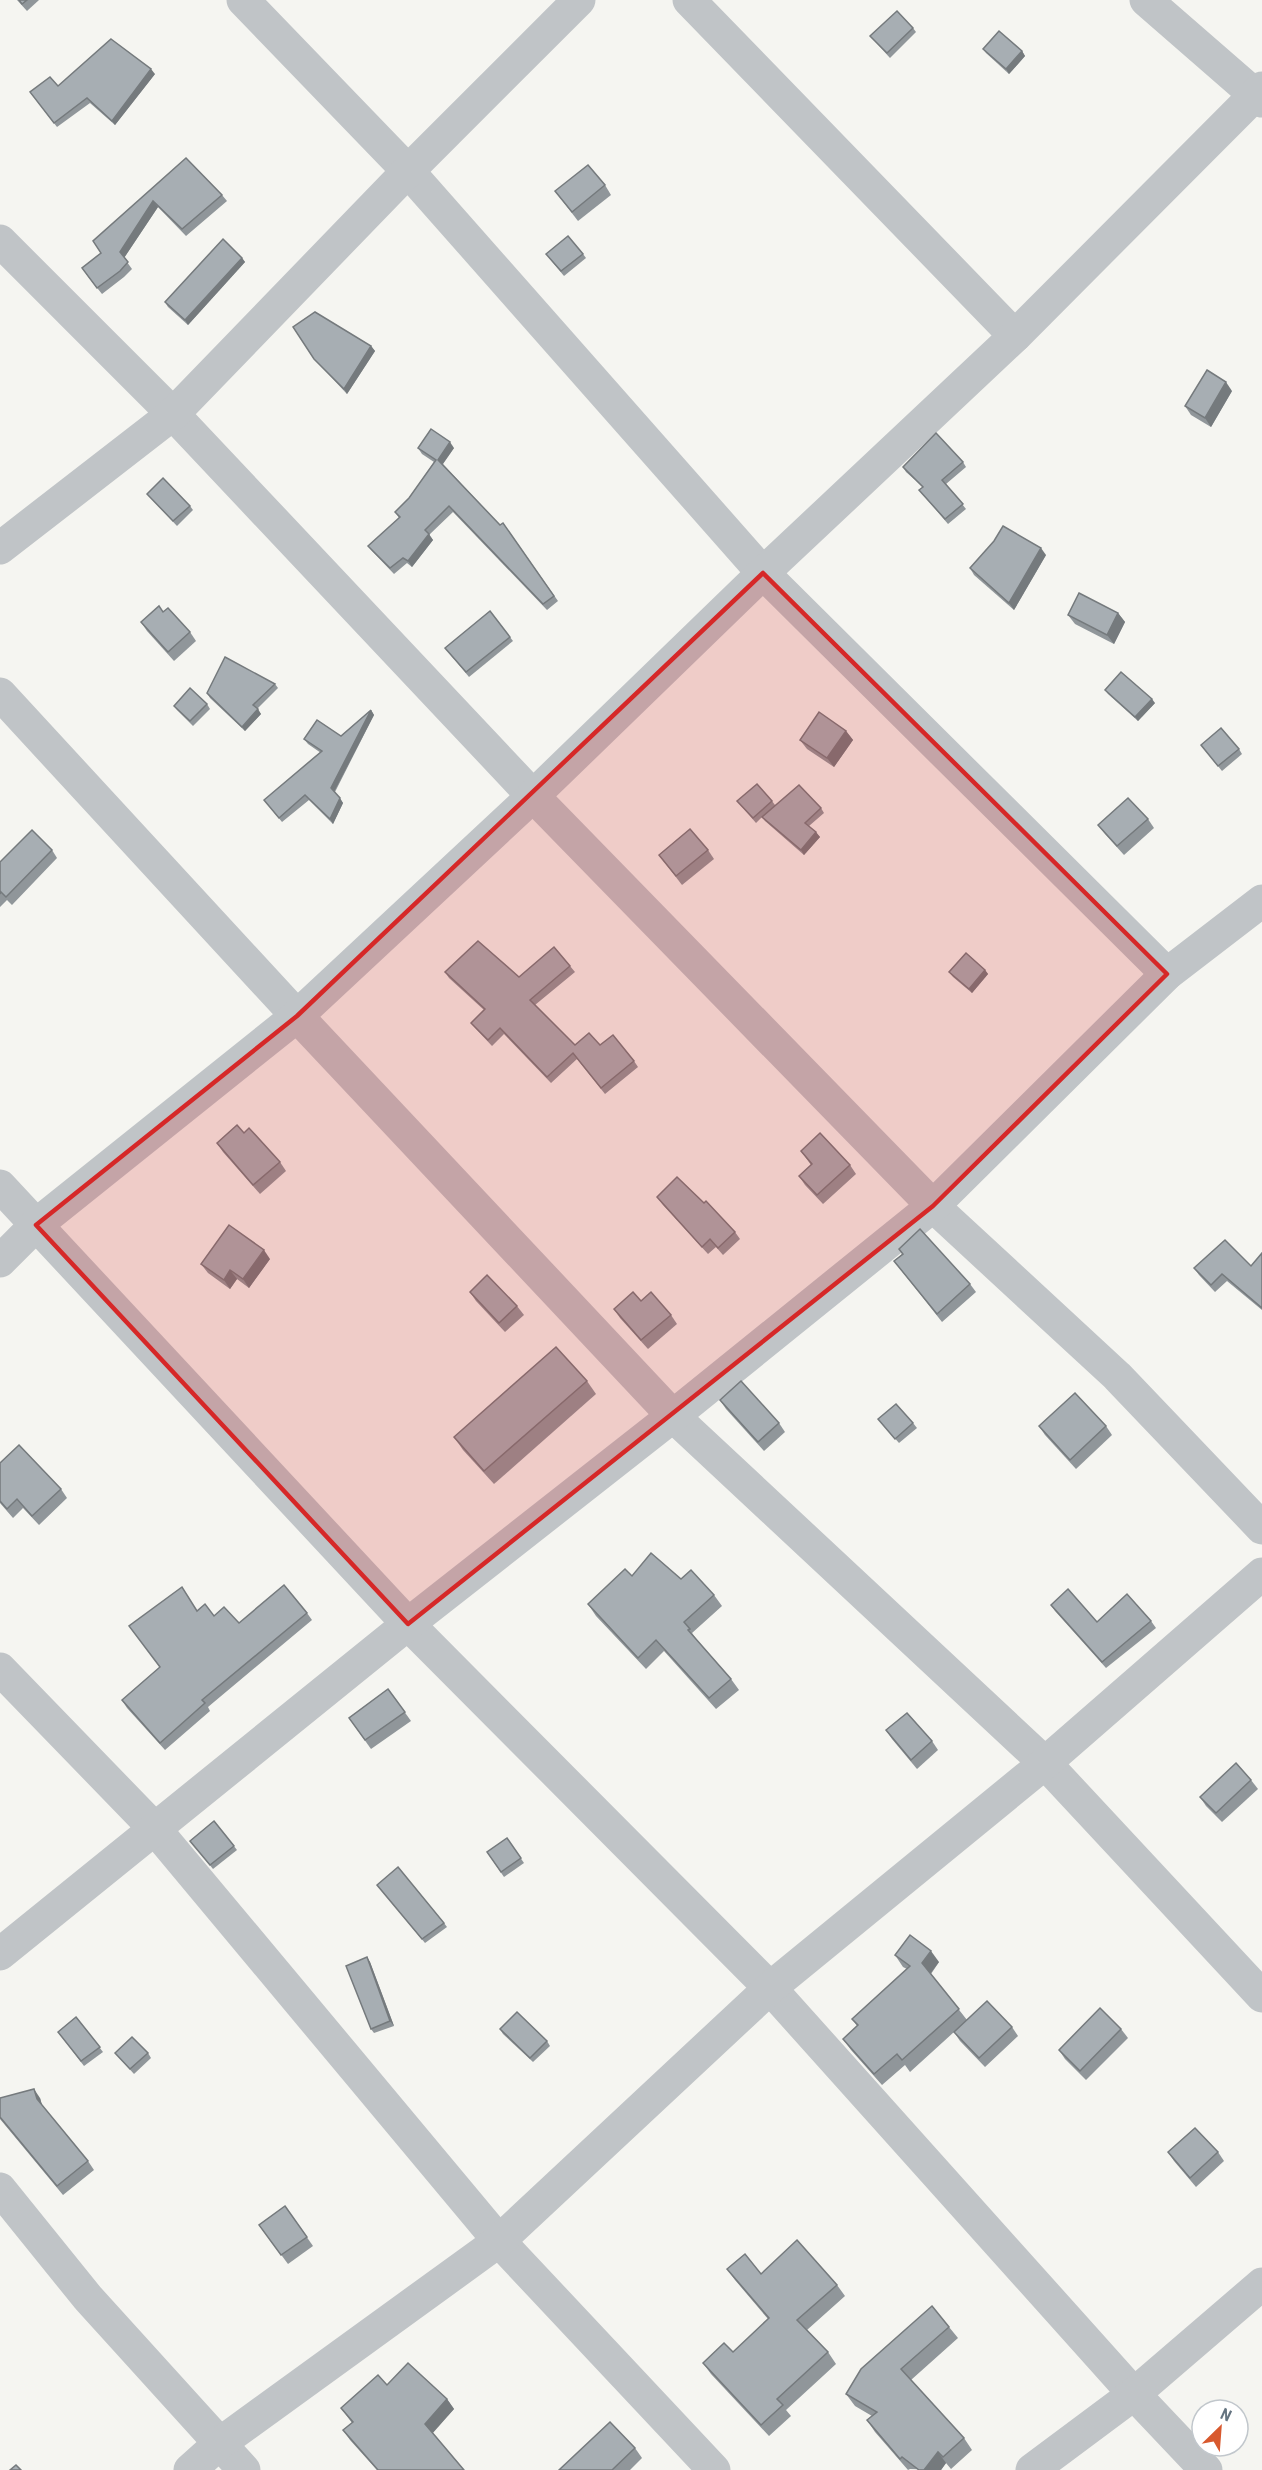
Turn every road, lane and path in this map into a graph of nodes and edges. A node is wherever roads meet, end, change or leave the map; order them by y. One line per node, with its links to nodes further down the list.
1 (243, 0): 6 (street)
2 (579, 0): 6 (street)
3 (689, 0): 8 (street)
4 (1146, 0): 5 (street)
5 (1260, 95): 8 (street)
6 (408, 171): 9 (street); 11 (street)
7 (0, 241): 9 (street)
8 (1015, 336): 11 (street)
9 (173, 414): 10 (street); 13 (street)
10 (0, 548)
11 (762, 573): 13 (street); 15 (street)
12 (0, 694): 16 (street)
13 (533, 796): 16 (street); 18 (street)
14 (1262, 902): 15 (street)
15 (1167, 974): 18 (street)
16 (297, 1016): 19 (street); 21 (street)
17 (0, 1186): 19 (street)
18 (933, 1206): 21 (street); 22 (street)
19 (36, 1226): 20 (street); 24 (street)
20 (0, 1261)
21 (673, 1416): 24 (street); 26 (street)
22 (1262, 1528)
23 (1262, 1575): 26 (street)
24 (408, 1623): 27 (street); 29 (street)
25 (0, 1669): 27 (street)
26 (1045, 1762): 29 (street); 30 (street)
27 (155, 1829): 28 (street); 32 (street)
28 (0, 1954)
29 (770, 1988): 32 (street); 34 (street)
30 (1262, 1996)
31 (0, 2189): 35 (street)
32 (499, 2241): 35 (street); 38 (street)
33 (1262, 2284): 34 (street)
34 (1134, 2394): 39 (street); 40 (street)
35 (219, 2444): 36 (street); 37 (street)
36 (190, 2470)
37 (244, 2470)
38 (714, 2470)
39 (1032, 2470)
40 (1206, 2470)

